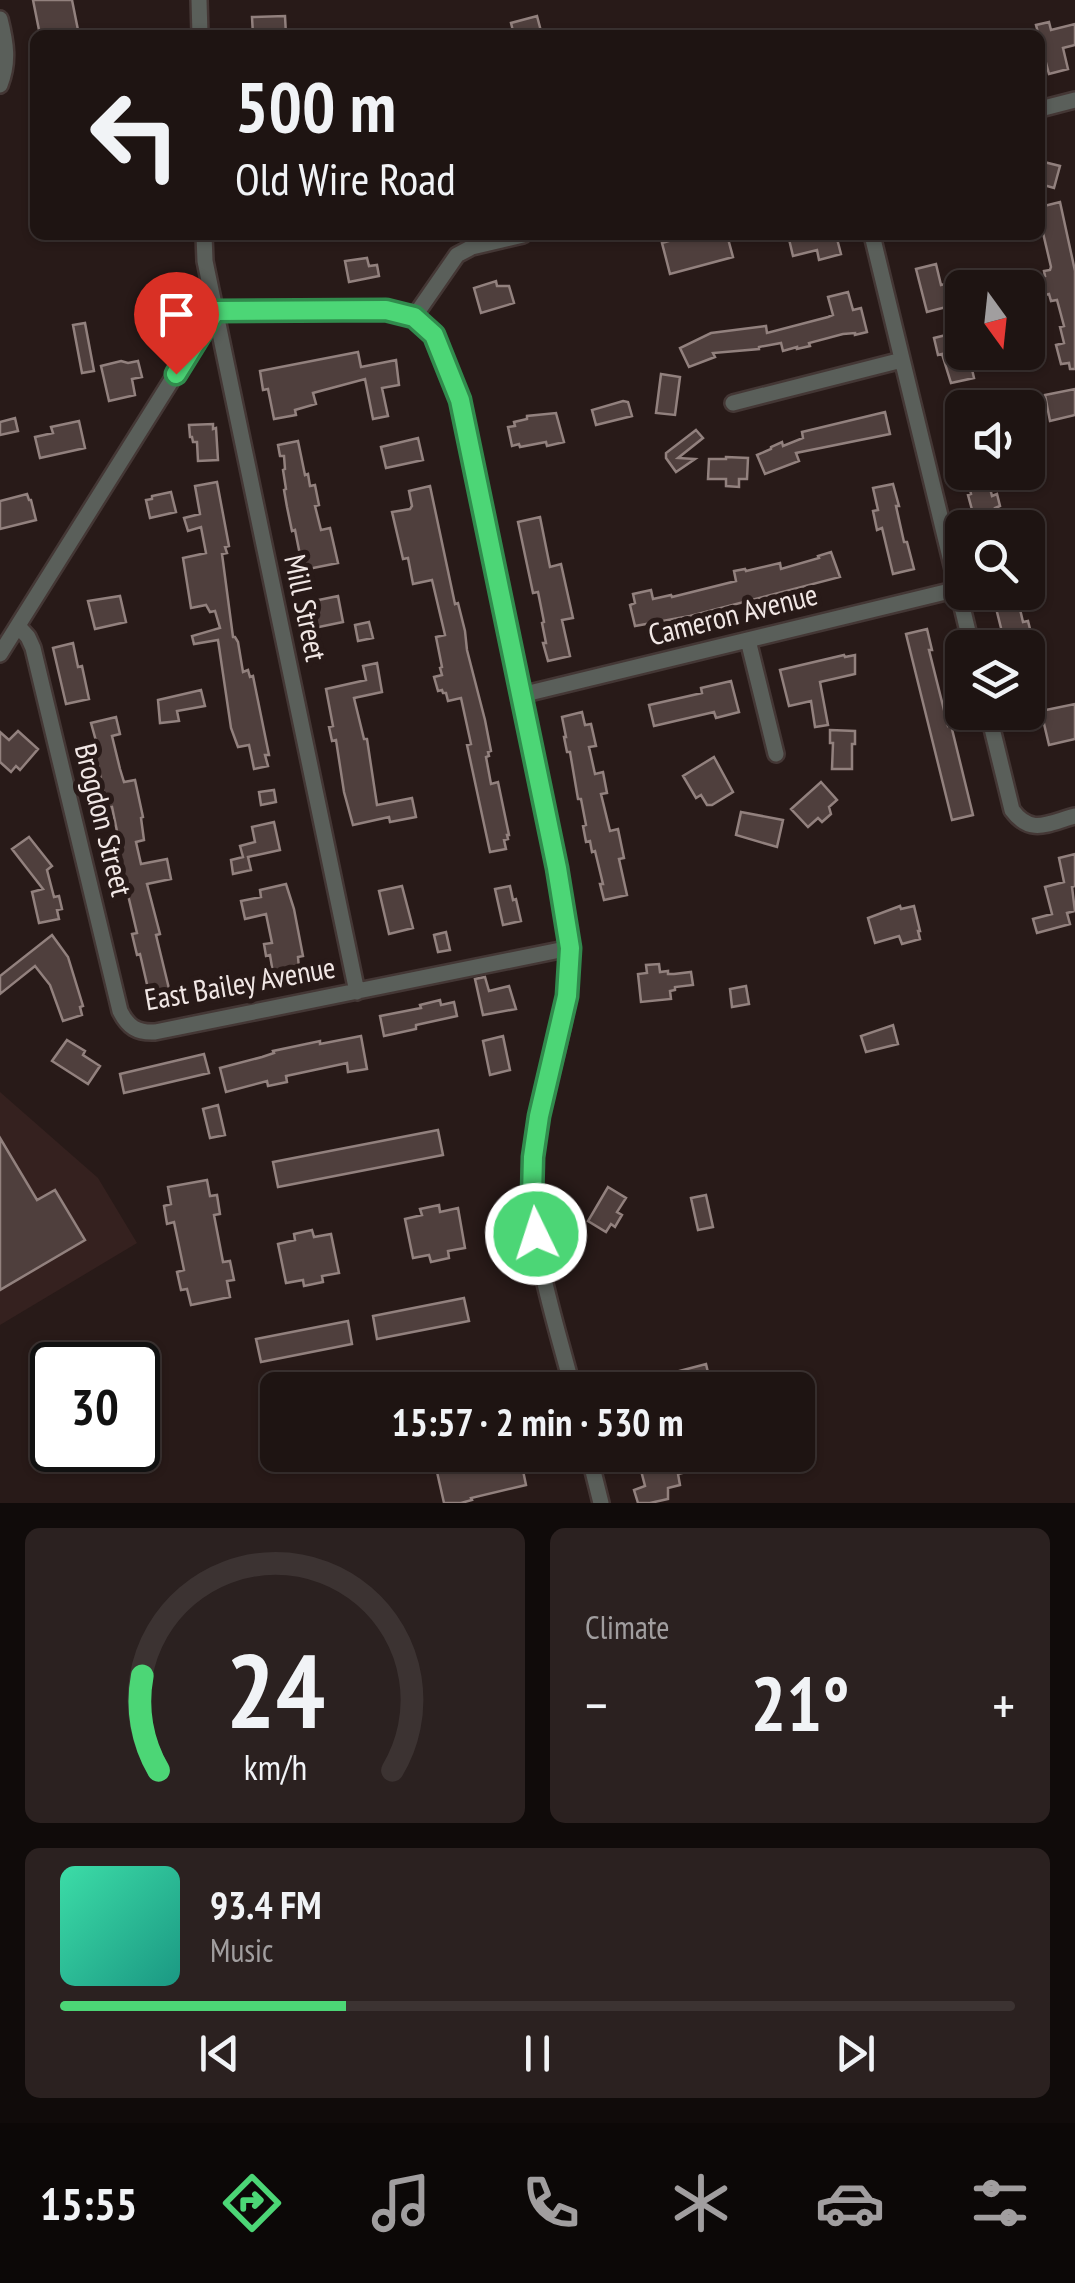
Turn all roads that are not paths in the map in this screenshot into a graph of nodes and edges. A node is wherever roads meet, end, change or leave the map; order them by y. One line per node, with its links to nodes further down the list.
1 (199, 0): 3 (street)
2 (0, 20): 4 (street)
3 (200, 30)
4 (0, 84)
5 (1075, 100): 6 (street)
6 (1045, 108)
7 (204, 240): 10 (street, Mill Street)
8 (502, 240): 11 (street)
9 (873, 240): 12 (street)
10 (215, 311): 11 (street); 16 (street); 24 (street, Mill Street)
11 (414, 317): 19 (street)
12 (902, 360): 13 (street); 14 (street)
13 (732, 402)
14 (945, 536)
15 (945, 592): 17 (street, Cameron Avenue)
16 (18, 626): 18 (street); 25 (street, Brogdon Street)
17 (748, 640): 19 (street, Cameron Avenue); 21 (street)
18 (0, 654)
19 (522, 695): 23 (street)
20 (992, 730): 22 (street)
21 (776, 754)
22 (1075, 816)
23 (570, 948): 24 (street, East Bailey Avenue); 26 (street)
24 (358, 992): 25 (street, East Bailey Avenue)
25 (133, 1028)
26 (568, 1372)
27 (594, 1472): 28 (street)
28 (601, 1503)

